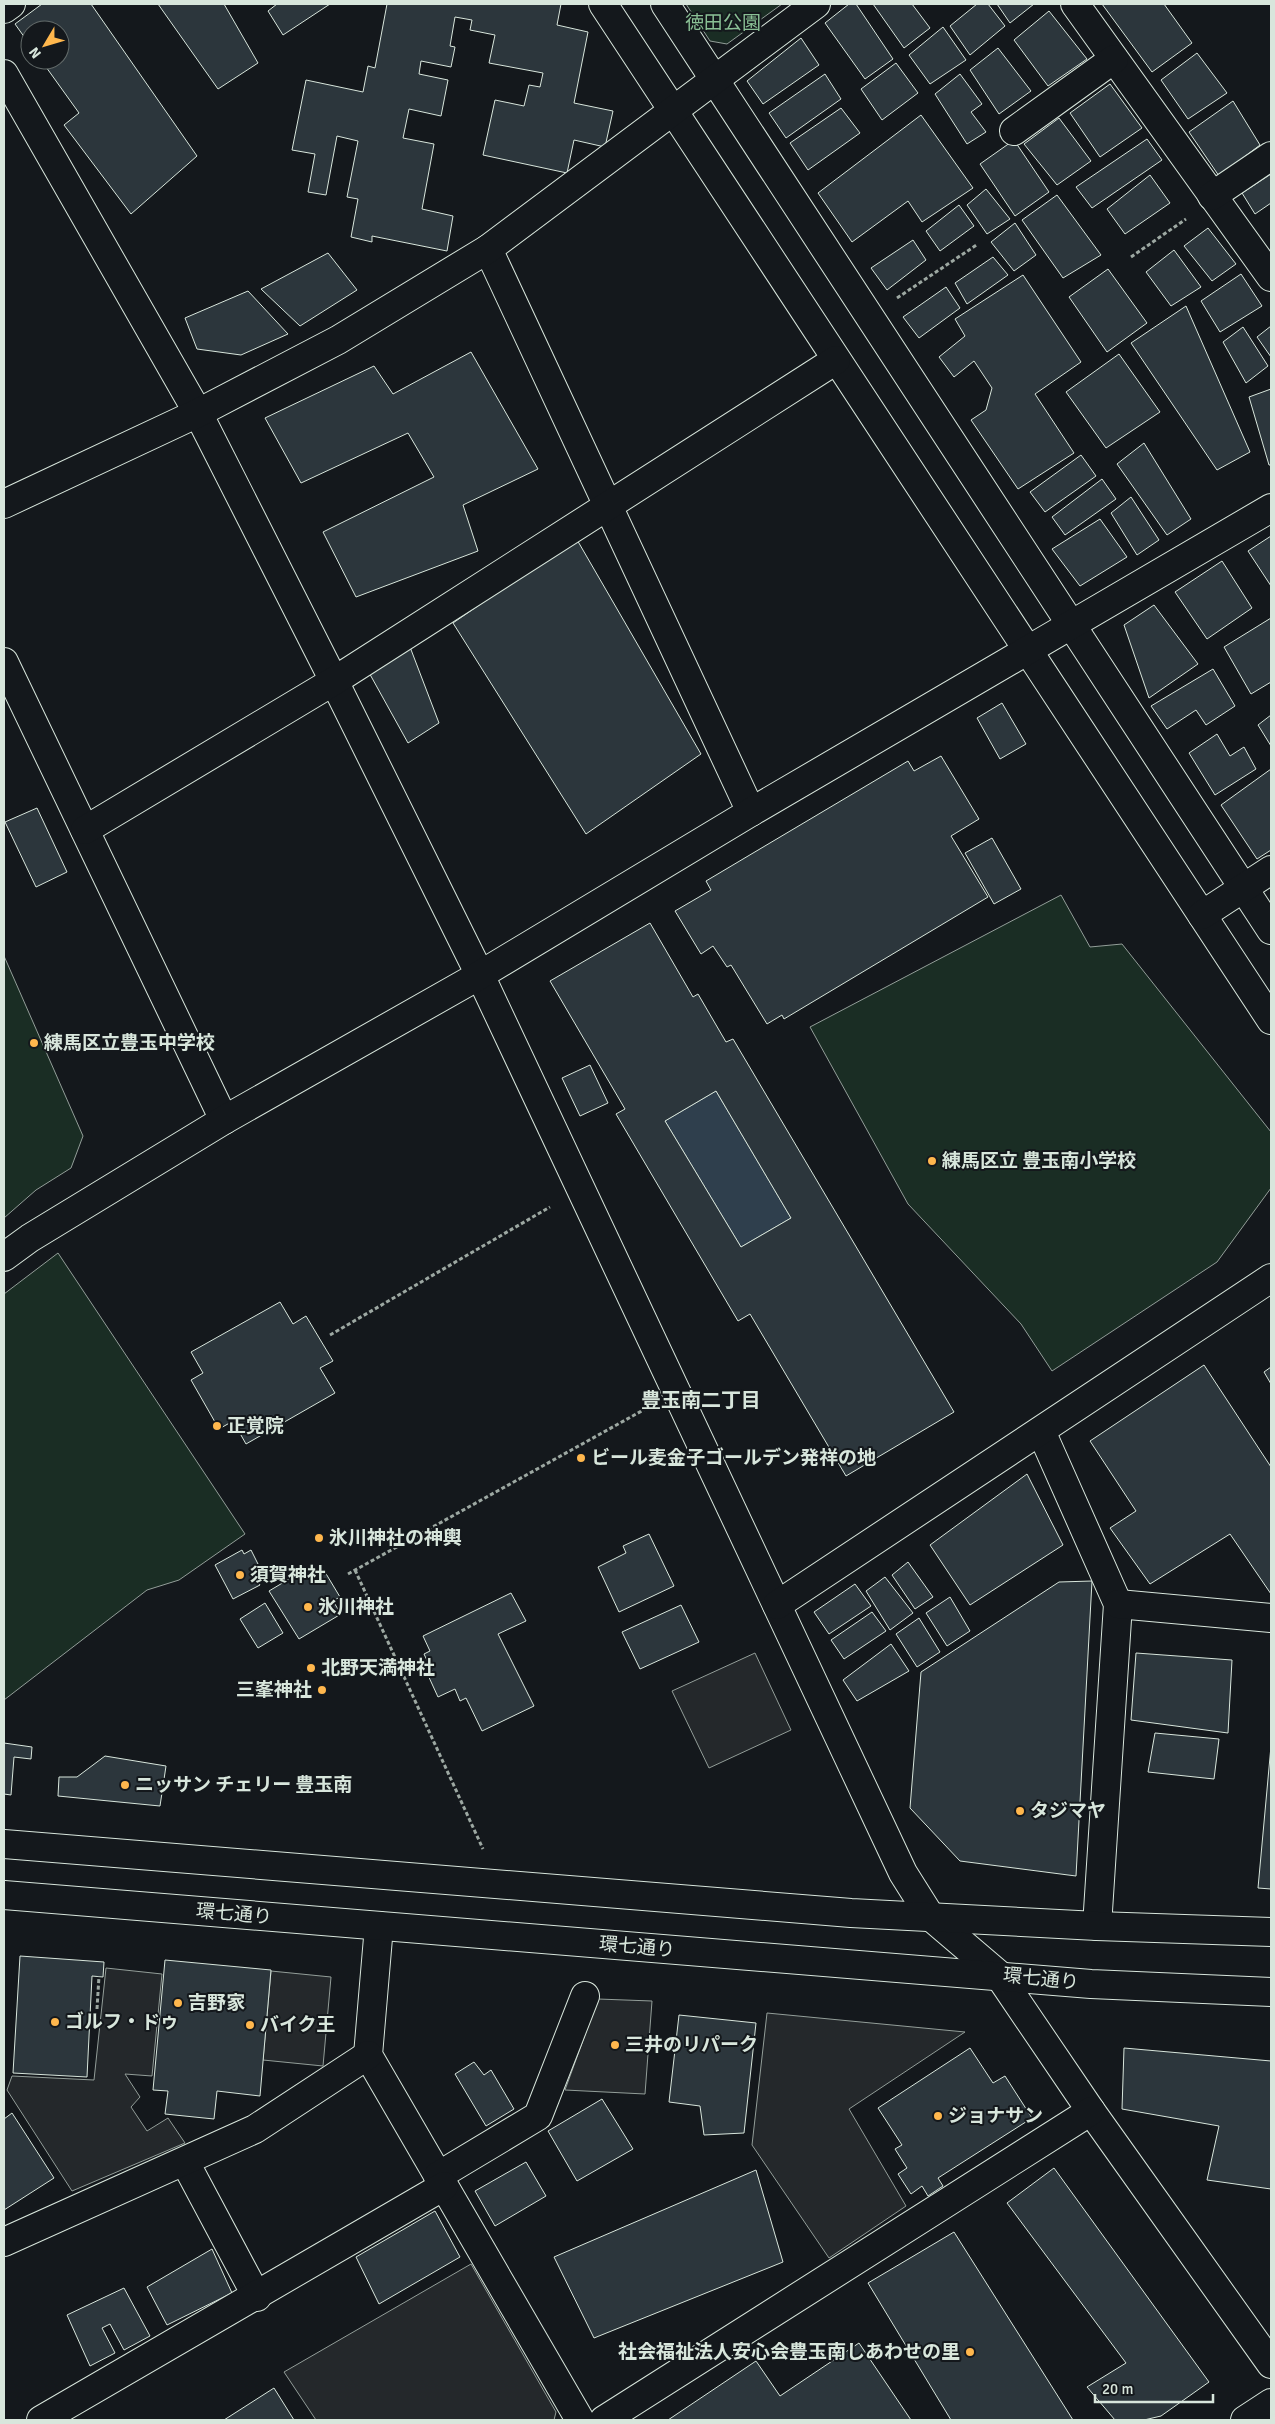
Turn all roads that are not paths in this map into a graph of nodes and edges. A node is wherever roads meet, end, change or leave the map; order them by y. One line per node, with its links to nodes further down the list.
1 (11, 4): 6 (street)
2 (603, 4): 10 (street)
3 (665, 4): 9 (street)
4 (816, 4): 9 (street)
5 (1074, 4): 7 (street)
6 (4, 9)
7 (1114, 59): 11 (street); 13 (street)
8 (4, 74): 17 (street)
9 (714, 79): 10 (street); 21 (street)
10 (673, 111): 14 (street); 16 (street)
11 (1014, 131)
12 (1271, 156): 13 (street)
13 (1213, 197): 15 (street)
14 (488, 249): 17 (street); 19 (street)
15 (1271, 277)
16 (836, 360): 19 (street); 22 (street)
17 (198, 413): 18 (street); 24 (street)
18 (4, 504)
19 (607, 506): 24 (street); 25 (street)
20 (1271, 508): 21 (street)
21 (1072, 626): 22 (street); 28 (street)
22 (1027, 651): 25 (street); 29 (street)
23 (4, 662): 26 (street)
24 (334, 682): 26 (street); 31 (street)
25 (751, 812): 31 (street)
26 (85, 830): 33 (street)
27 (1271, 870): 28 (street)
28 (1244, 888): 29 (street); 30 (street)
29 (1202, 915): 32 (street)
30 (1271, 930)
31 (480, 975): 33 (street); 38 (street)
32 (1271, 1020)
33 (224, 1120): 34 (street)
34 (4, 1258)
35 (1271, 1278): 36 (street)
36 (1041, 1431): 37 (street); 38 (street)
37 (1118, 1604): 39 (street); 44 (street)
38 (777, 1605): 42 (street)
39 (1271, 1618)
40 (4, 1844): 42 (street)
41 (4, 1895): 43 (street, 環七通り)
42 (930, 1916): 44 (street); 46 (street)
43 (379, 1926): 46 (street, 環七通り); 49 (street)
44 (1097, 1926): 45 (street)
45 (1271, 1932)
46 (998, 1974): 47 (street, 環七通り); 50 (street)
47 (1271, 1992)
48 (585, 1996): 52 (street)
49 (368, 2055): 51 (street); 52 (street)
50 (1090, 2111): 55 (street); 59 (street)
51 (185, 2162): 53 (street); 54 (street)
52 (441, 2181): 54 (street); 58 (street)
53 (4, 2242)
54 (257, 2297): 57 (street)
55 (1271, 2364)
56 (1271, 2403): 60 (street)
57 (41, 2420)
58 (580, 2420)
59 (604, 2420)
60 (1245, 2420)

